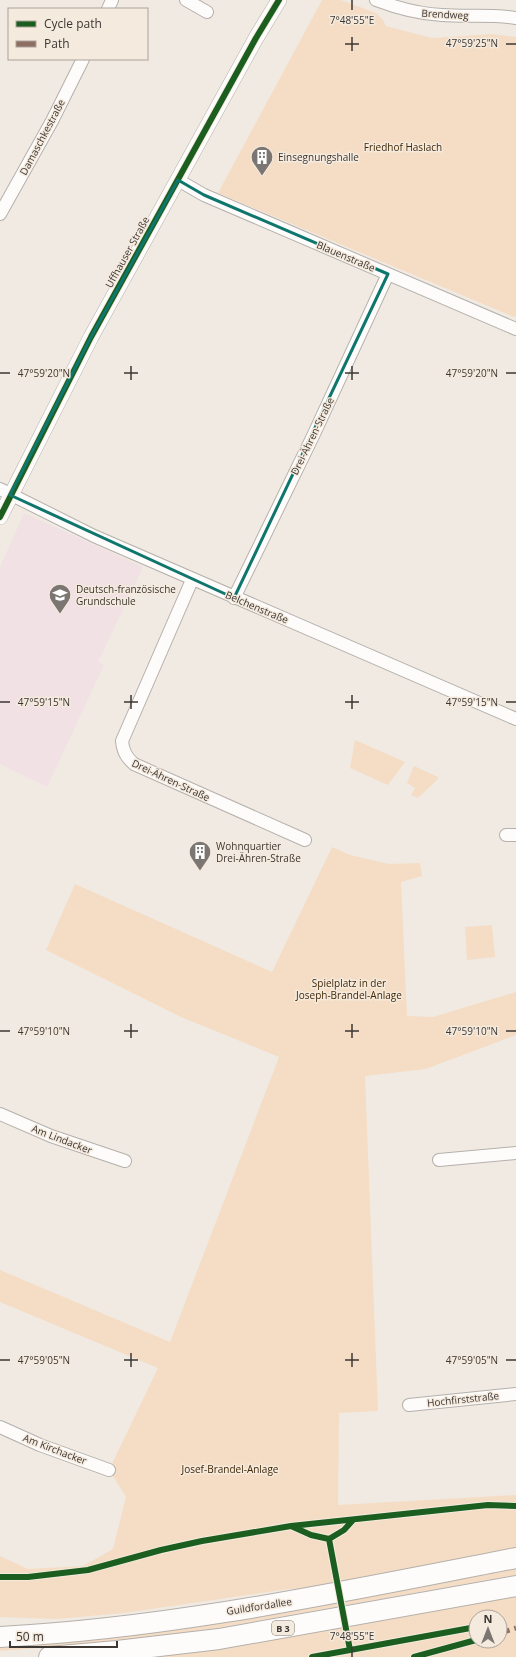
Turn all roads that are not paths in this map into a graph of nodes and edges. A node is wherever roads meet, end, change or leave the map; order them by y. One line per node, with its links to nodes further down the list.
1 (186, 0): 4 (street)
2 (279, 0): 7 (street, Uffhauser Straße)
3 (376, 0): 5 (street, Brendweg)
4 (207, 12)
5 (516, 18)
6 (82, 60): 8 (street, Damaschkestraße)
7 (178, 180): 9 (street, Blauenstraße); 11 (street, Uffhauser Straße)
8 (0, 214)
9 (388, 274): 10 (street, Blauenstraße); 14 (street, Drei-Ähren-Straße)
10 (516, 329)
11 (5, 492): 12 (street, Uffhauser Straße); 13 (street, Belchenstraße)
12 (0, 517)
13 (192, 580): 14 (street, Belchenstraße); 16 (street, Drei-Ähren-Straße)
14 (234, 598): 15 (street, Belchenstraße)
15 (516, 719)
16 (305, 840)
17 (0, 1114): 20 (street, Am Lindacker)
18 (516, 1154): 19 (street)
19 (438, 1160)
20 (125, 1161)
21 (516, 1394): 22 (street, Hochfirststraße)
22 (409, 1405)
23 (0, 1427): 24 (street, Am Kirchacker)
24 (110, 1470)
25 (516, 1558): 28 (highway, Guildfordallee)
26 (516, 1586): 30 (highway, B 3)
27 (0, 1629): 28 (highway)
28 (61, 1634): 29 (highway, Guildfordallee)
29 (0, 1637)
30 (49, 1657)

